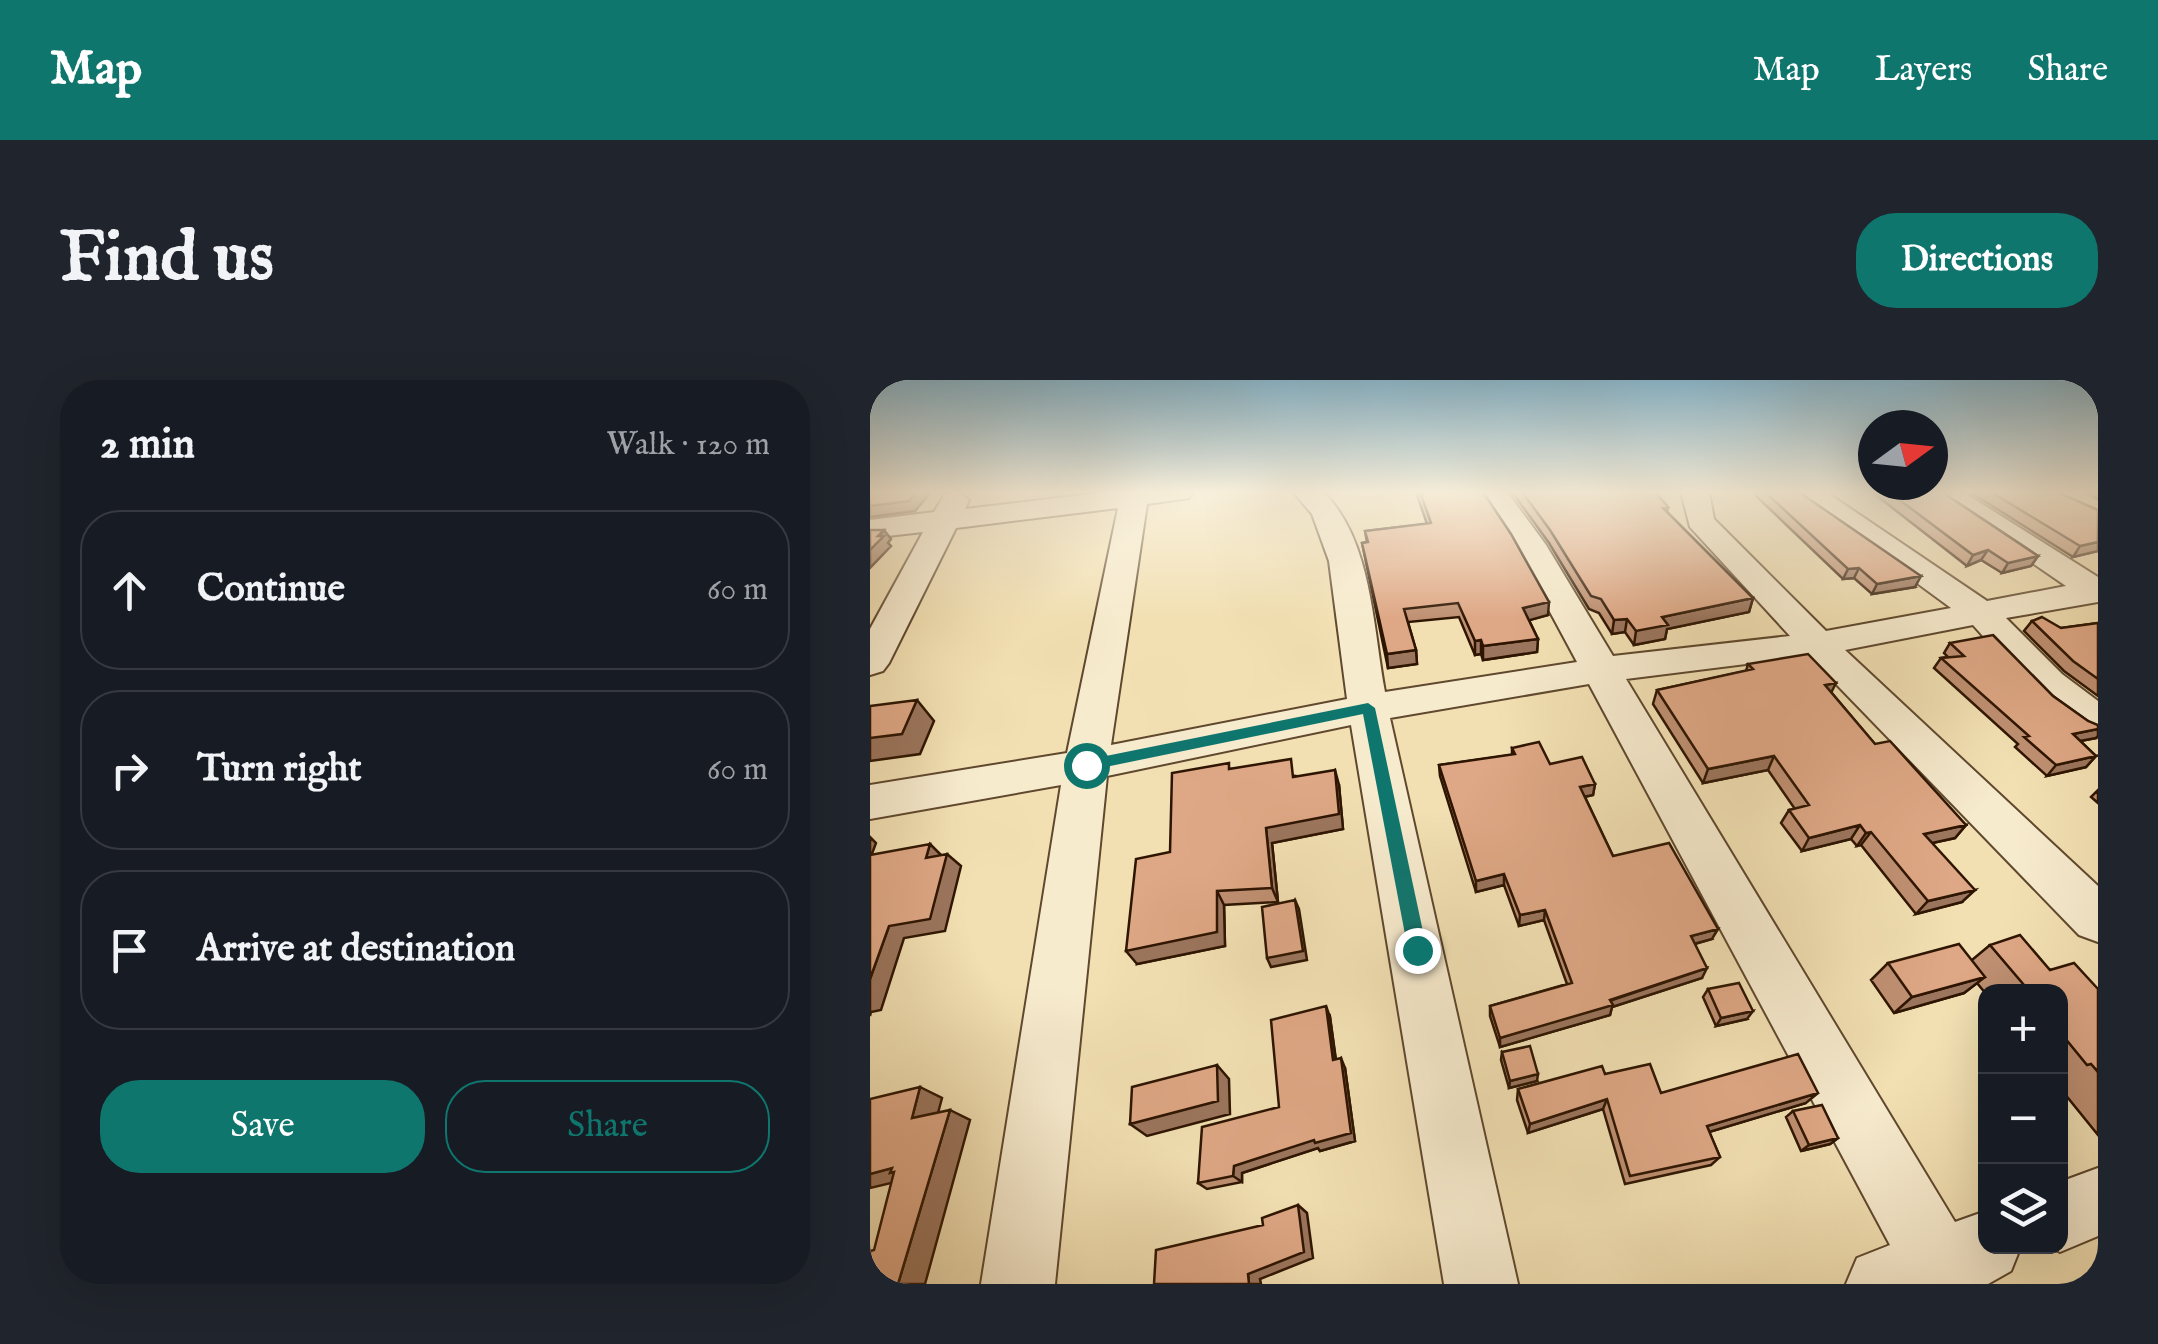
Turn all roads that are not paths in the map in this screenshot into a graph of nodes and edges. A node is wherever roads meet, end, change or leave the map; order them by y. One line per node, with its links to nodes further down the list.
1 (937, 534): 11 (street)
2 (1127, 534): 15 (street)
3 (1335, 534): 13 (street)
4 (1522, 534): 12 (street)
5 (1712, 534): 10 (street)
6 (1868, 534): 9 (street)
7 (2009, 534): 8 (street)
8 (2097, 591): 9 (street)
9 (1981, 613): 10 (street); 14 (street)
10 (1818, 644): 12 (street); 17 (street)
11 (870, 663)
12 (1599, 670): 13 (street); 20 (street)
13 (1368, 708): 15 (street); 22 (street)
14 (2098, 721)
15 (1086, 765): 16 (street); 21 (street)
16 (870, 802)
17 (2098, 919)
18 (2098, 1202): 19 (street)
19 (2068, 1214)
20 (1940, 1270)
21 (1018, 1284)
22 (1481, 1284)

